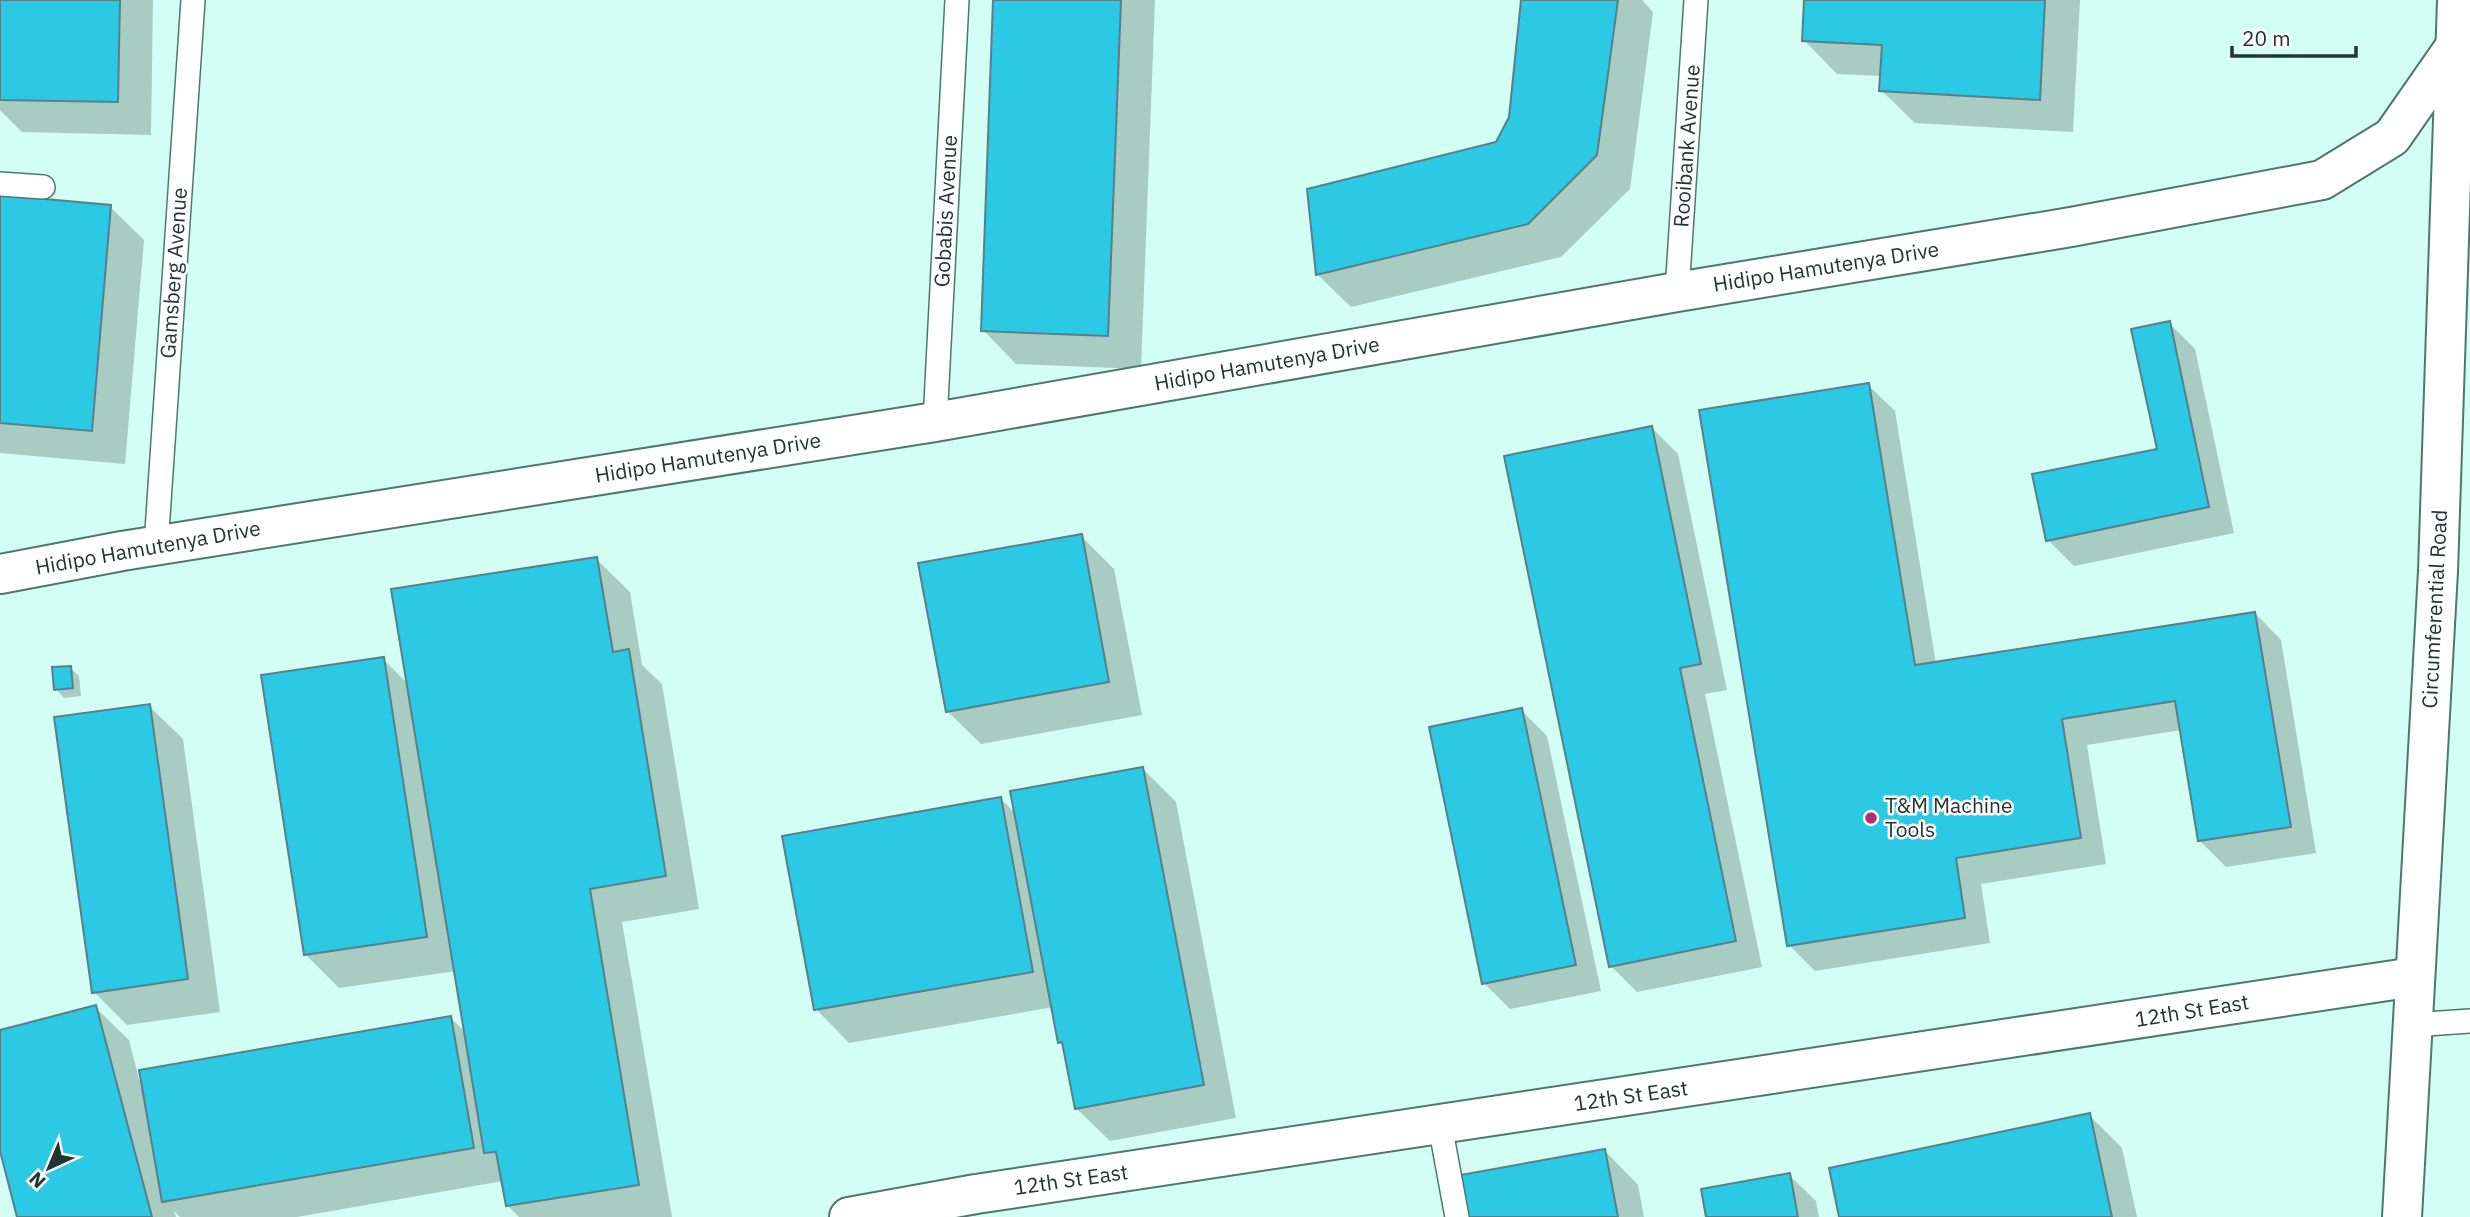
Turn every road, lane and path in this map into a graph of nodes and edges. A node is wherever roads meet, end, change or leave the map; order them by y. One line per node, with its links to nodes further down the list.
1 (193, 0): 10 (lane, Gamsberg Avenue)
2 (957, 0): 9 (lane, Gobabis Avenue)
3 (1696, 0): 8 (lane, Rooibank Avenue)
4 (2457, 0): 5 (street, Circumferential Road)
5 (2462, 40): 8 (street, Hidipo Hamutenya Drive); 12 (street, Circumferential Road)
6 (0, 184): 7 (lane)
7 (43, 187)
8 (1677, 292): 9 (street, Hidipo Hamutenya Drive)
9 (935, 422): 10 (street, Hidipo Hamutenya Drive)
10 (156, 546): 11 (street, Hidipo Hamutenya Drive)
11 (0, 574)
12 (2414, 977): 14 (street, Circumferential Road); 15 (street, 12th St East)
13 (2470, 1021): 14 (lane)
14 (2412, 1025): 18 (street, Circumferential Road)
15 (1440, 1125): 16 (street, 12th St East); 17 (lane)
16 (849, 1217)
17 (1457, 1217)
18 (2402, 1217)

